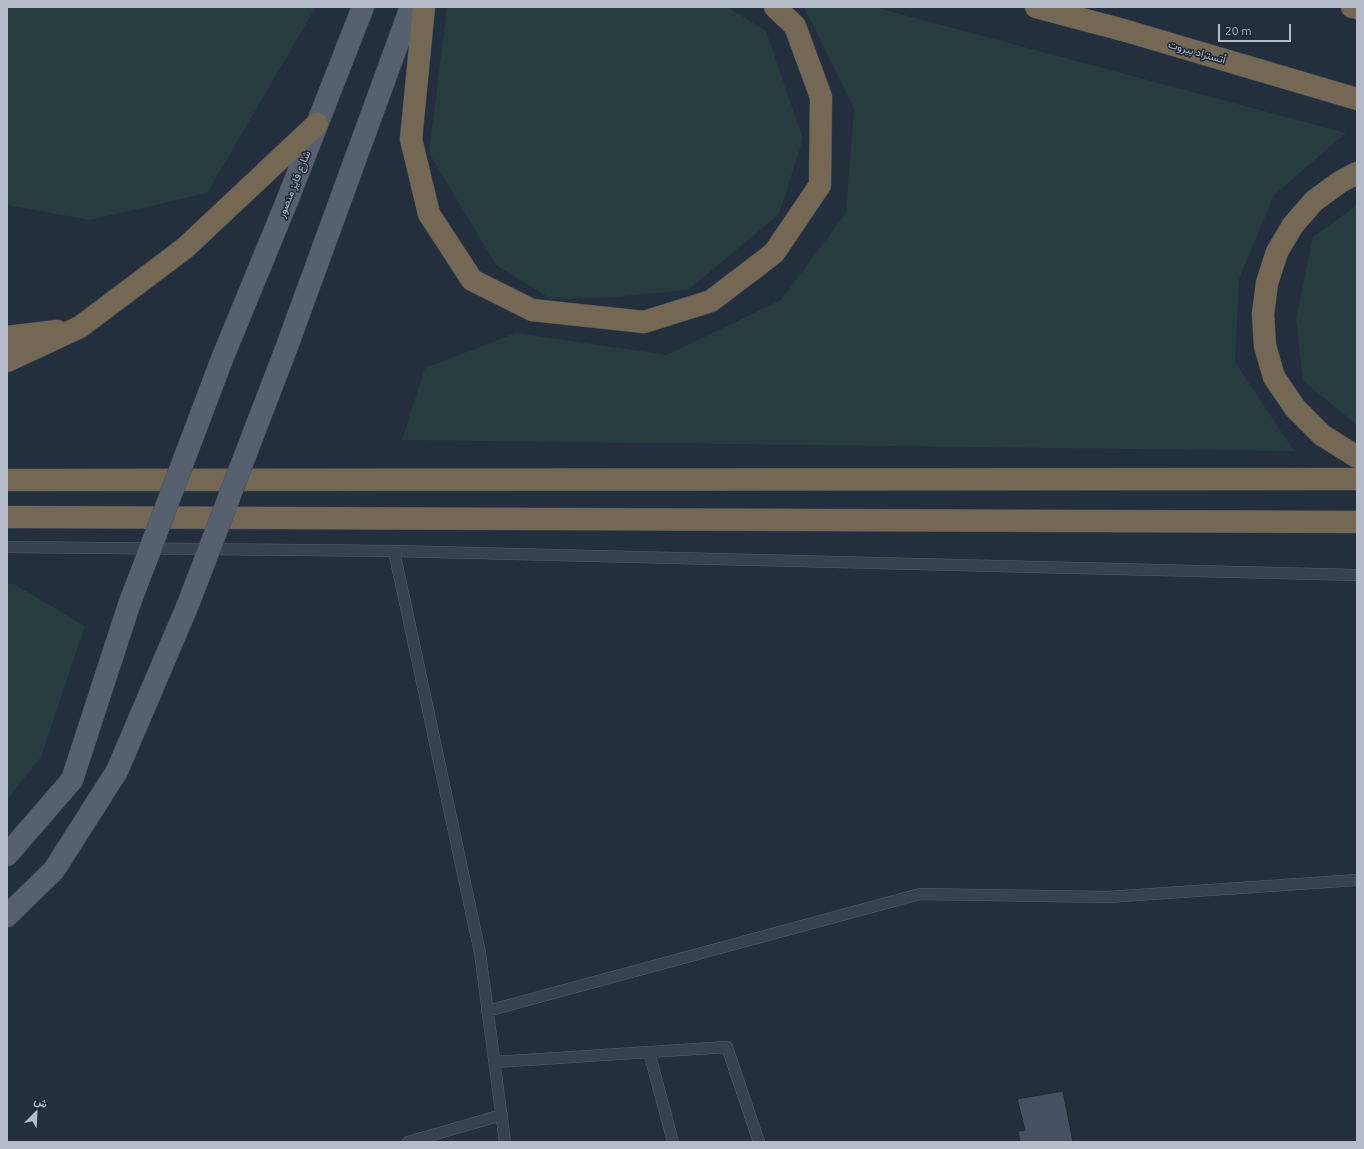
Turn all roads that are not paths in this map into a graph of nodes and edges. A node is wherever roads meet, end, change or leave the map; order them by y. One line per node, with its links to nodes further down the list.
1 (363, 7): 9 (main road, شارع فايز منصور)
2 (411, 7): 24 (main road, bridge)
3 (424, 7): 4 (highway)
4 (775, 7)
5 (1036, 7): 8 (highway, أتستراد بيروت)
6 (1352, 7): 7 (highway)
7 (1357, 8)
8 (1357, 99)
9 (317, 124): 11 (highway); 22 (main road, شارع فايز منصور, bridge)
10 (1357, 173): 14 (highway)
11 (80, 328): 12 (highway); 13 (highway)
12 (7, 337)
13 (7, 360)
14 (1357, 457)
15 (1357, 479): 16 (highway)
16 (7, 480)
17 (7, 517): 18 (highway)
18 (1357, 522)
19 (7, 547): 20 (lane)
20 (394, 551): 21 (lane); 25 (lane)
21 (1357, 575)
22 (7, 855)
23 (1357, 880): 25 (lane)
24 (7, 916)
25 (487, 1011): 27 (lane)
26 (649, 1052): 27 (lane); 31 (lane); 32 (lane)
27 (494, 1062): 28 (lane)
28 (502, 1115): 29 (lane); 30 (lane)
29 (408, 1142)
30 (505, 1142)
31 (673, 1142)
32 (759, 1142)

